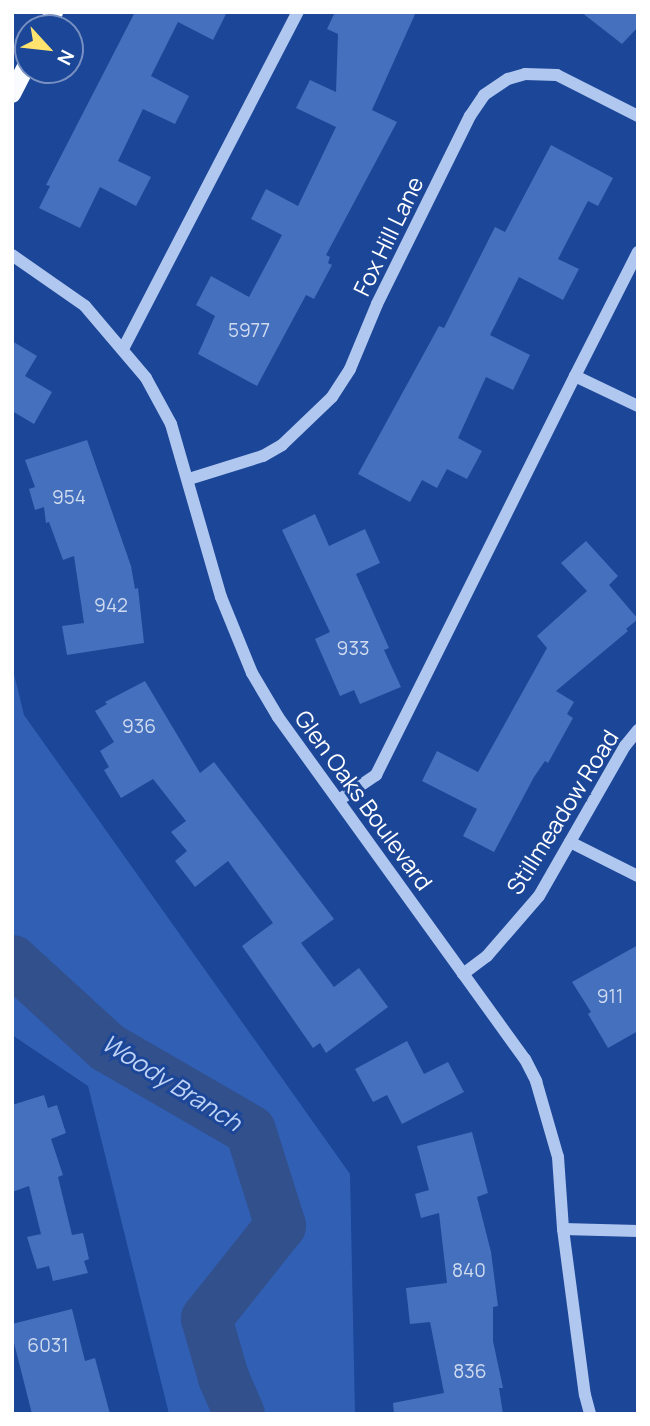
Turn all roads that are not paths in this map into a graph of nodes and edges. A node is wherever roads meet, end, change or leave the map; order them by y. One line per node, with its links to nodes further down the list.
1 (298, 12): 5 (street)
2 (638, 116): 8 (street, Fox Hill Lane)
3 (638, 252): 6 (street)
4 (12, 255): 5 (street, Glen Oaks Boulevard)
5 (123, 349): 8 (street, Glen Oaks Boulevard)
6 (575, 376): 7 (street); 10 (street)
7 (638, 406)
8 (189, 480): 10 (street, Glen Oaks Boulevard)
9 (638, 730): 11 (street, Stillmeadow Road)
10 (339, 800): 13 (street, Glen Oaks Boulevard)
11 (570, 842): 12 (street); 13 (street, Stillmeadow Road)
12 (638, 876)
13 (463, 974): 14 (street, Glen Oaks Boulevard)
14 (563, 1229): 15 (street); 16 (street, Glen Oaks Boulevard)
15 (638, 1231)
16 (590, 1414)

